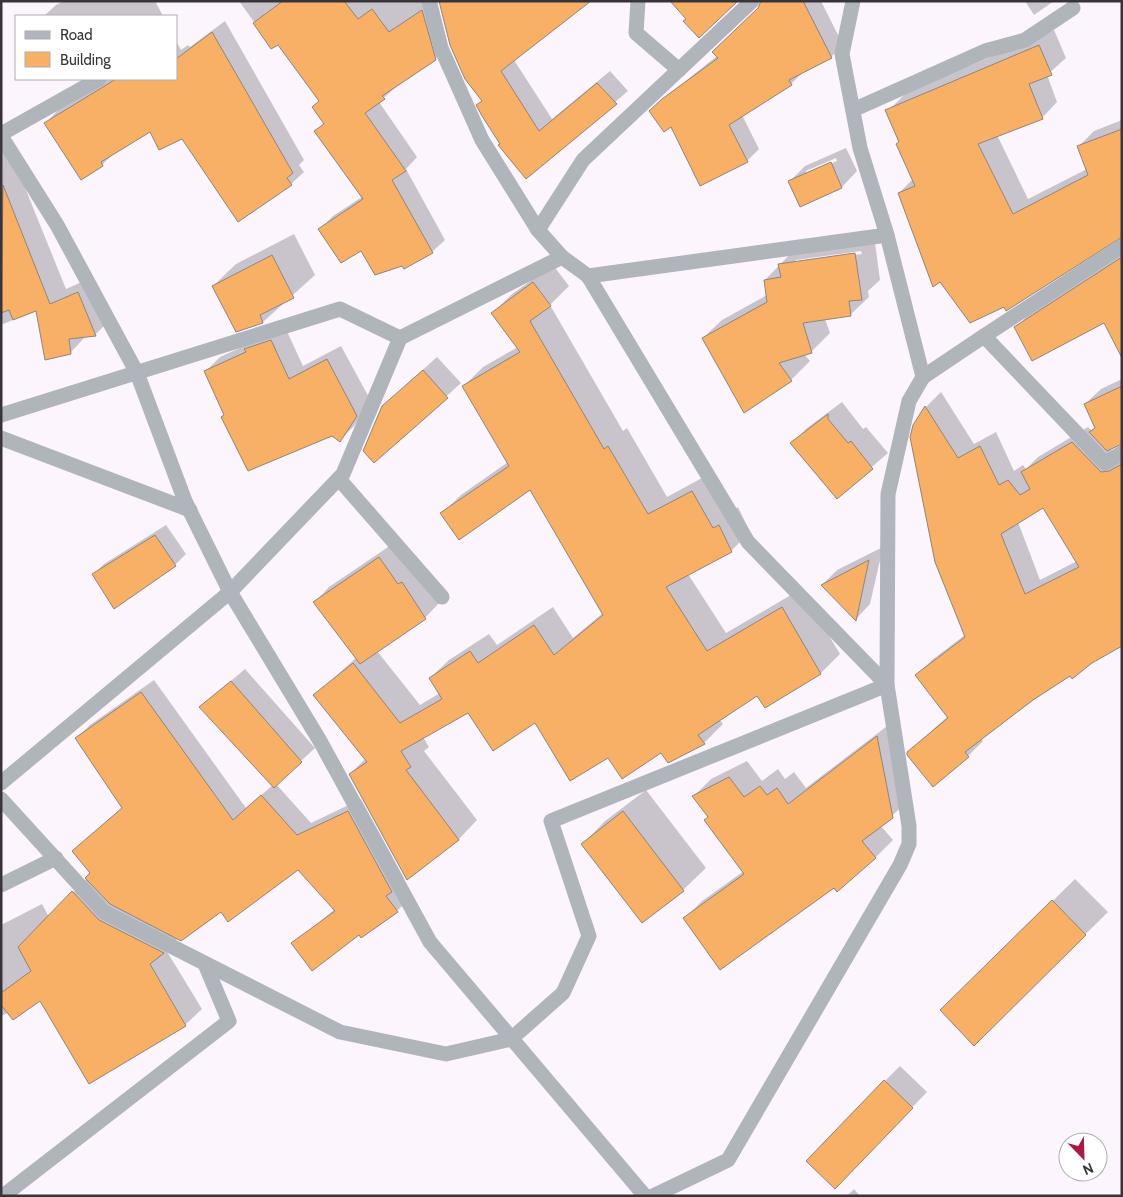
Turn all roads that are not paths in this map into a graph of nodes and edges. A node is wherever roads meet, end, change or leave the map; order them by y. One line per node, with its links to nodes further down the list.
1 (429, 1): 10 (street)
2 (638, 1): 6 (street)
3 (752, 1): 6 (street)
4 (853, 1): 8 (street)
5 (1073, 8): 8 (street)
6 (679, 70): 10 (street)
7 (97, 80): 9 (street)
8 (853, 110): 11 (street)
9 (1, 135): 17 (street)
10 (538, 230): 13 (street)
11 (887, 235): 14 (street); 18 (street)
12 (1122, 246): 15 (street)
13 (562, 257): 14 (street); 16 (street)
14 (588, 276): 26 (street)
15 (984, 336): 18 (street); 21 (street)
16 (400, 338): 17 (street); 22 (street)
17 (137, 373): 19 (street); 23 (street)
18 (923, 377): 26 (street)
19 (1, 415)
20 (1, 438): 23 (street)
21 (1122, 453)
22 (339, 479): 24 (street); 25 (street)
23 (190, 510): 24 (street)
24 (230, 592): 27 (street); 32 (street)
25 (442, 597)
26 (887, 686): 32 (street); 35 (street)
27 (1, 783)
28 (1, 799): 29 (street)
29 (56, 858): 30 (street); 31 (street)
30 (1, 885)
31 (206, 964): 32 (street); 33 (street)
32 (510, 1039): 34 (street)
33 (3, 1196)
34 (645, 1196)
35 (654, 1196)

